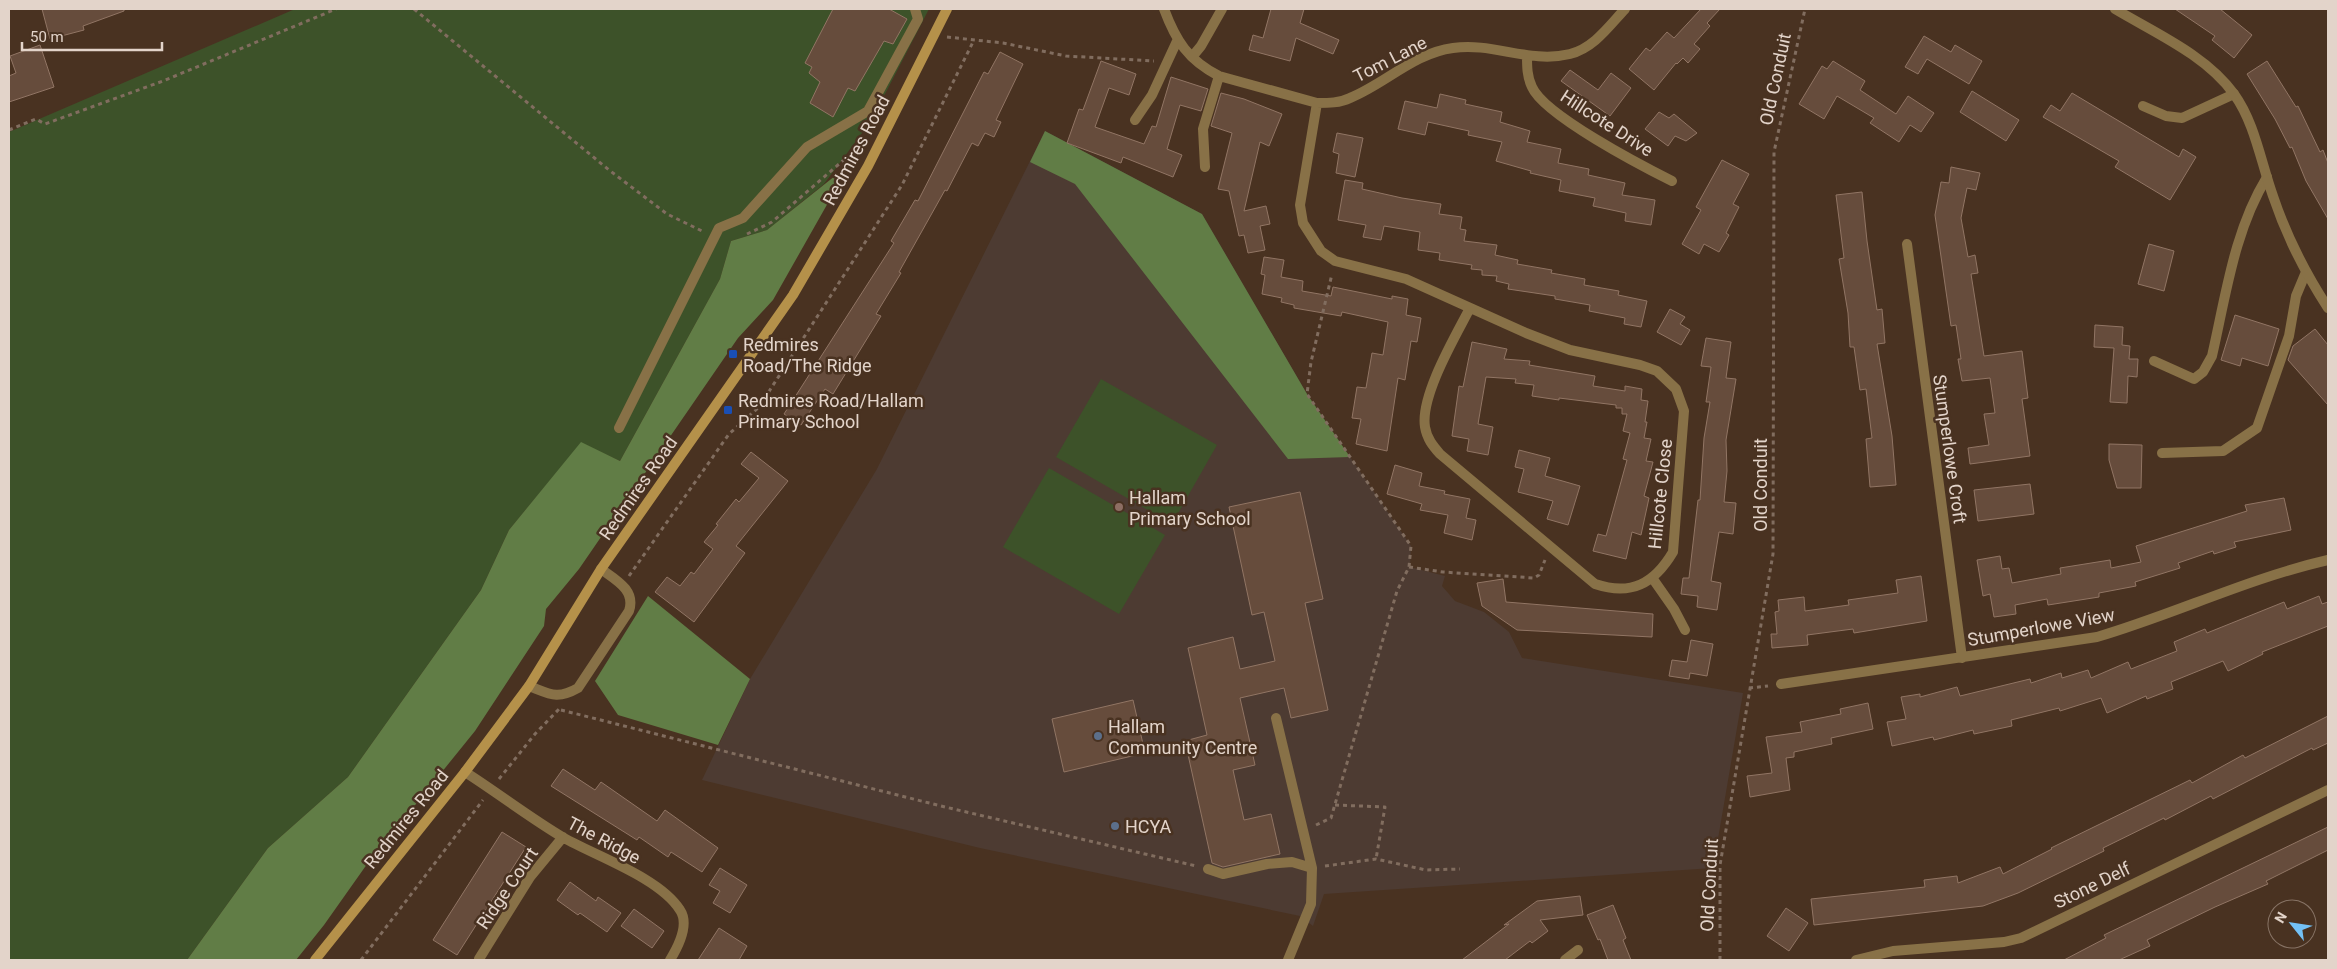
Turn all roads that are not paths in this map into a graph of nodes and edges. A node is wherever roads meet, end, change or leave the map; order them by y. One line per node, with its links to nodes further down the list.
1 (915, 9): 23 (street)
2 (947, 9): 26 (street, Redmires Road)
3 (1164, 9): 7 (street, Tom Lane)
4 (1222, 9): 9 (street)
5 (1625, 9): 8 (street, Tom Lane)
6 (2115, 9): 11 (street)
7 (1177, 41): 9 (street, Tom Lane); 14 (street)
8 (1527, 56): 12 (street, Tom Lane); 17 (street, Hillcote Drive)
9 (1192, 58): 10 (street, Tom Lane)
10 (1219, 76): 12 (street, Tom Lane); 15 (street)
11 (2234, 94): 13 (street); 16 (street)
12 (1316, 103): 20 (street, Hillcote Close)
13 (2143, 106)
14 (1135, 120)
15 (1205, 167)
16 (2267, 178): 19 (street); 22 (street)
17 (1672, 181)
18 (1906, 244): 29 (street, Stumperlowe Croft)
19 (2306, 272): 21 (street); 24 (street)
20 (1470, 308): 27 (street, Hillcote Close); 27 (street, Hillcote Close)
21 (2328, 308)
22 (2154, 361)
23 (618, 428)
24 (2162, 453)
25 (2328, 560): 29 (street, Stumperlowe View)
26 (601, 569): 31 (street, Redmires Road); 31 (street)
27 (1652, 578): 28 (street)
28 (1685, 630)
29 (1962, 658): 30 (street, Stumperlowe View)
30 (1781, 684)
31 (529, 686): 33 (street, Redmires Road)
32 (1276, 718): 36 (street)
33 (465, 772): 35 (street, The Ridge); 40 (street, Redmires Road)
34 (2328, 790): 44 (street, Stone Delf)
35 (563, 837): 39 (street, Ridge Court); 41 (street, The Ridge)
36 (1312, 868): 37 (street); 42 (street)
37 (1208, 869)
38 (1578, 950): 43 (street)
39 (479, 959)
40 (315, 960)
41 (670, 960)
42 (1288, 960)
43 (1565, 960)
44 (1856, 960)

